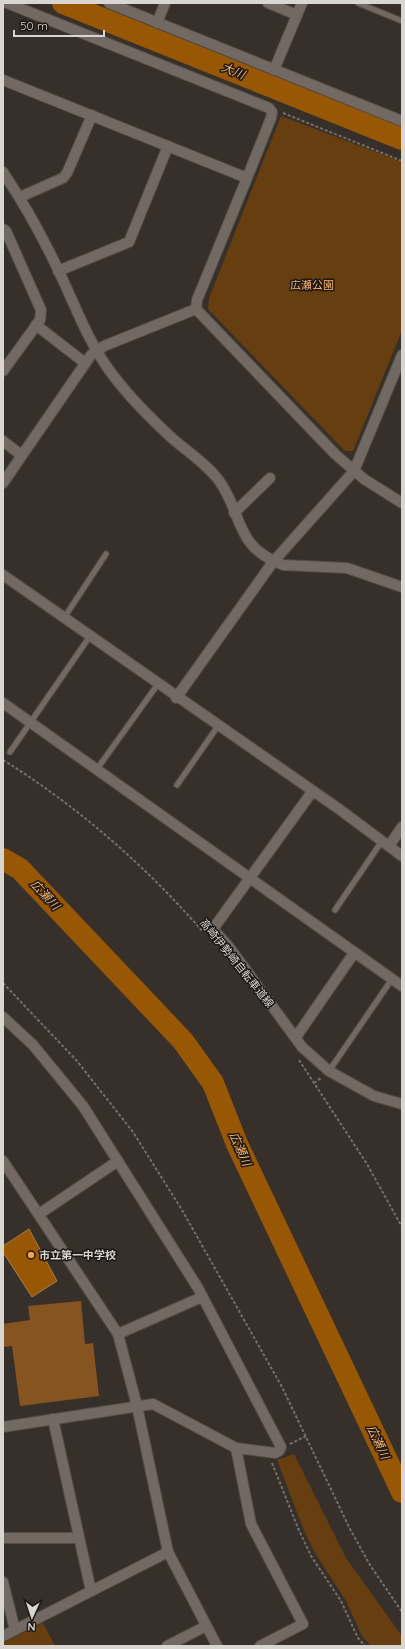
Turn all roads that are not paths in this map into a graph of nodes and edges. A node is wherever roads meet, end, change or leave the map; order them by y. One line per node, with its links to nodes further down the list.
1 (7, 3): 16 (street)
2 (109, 3): 9 (street)
3 (165, 3): 9 (street)
4 (268, 3): 7 (street)
5 (302, 3): 7 (street)
6 (358, 3): 8 (lane)
7 (297, 15): 10 (street)
8 (402, 21)
9 (157, 22): 10 (street)
10 (274, 70): 13 (street)
11 (3, 80): 12 (street)
12 (92, 115): 14 (street); 17 (street)
13 (402, 121)
14 (168, 146): 16 (street); 19 (street)
15 (3, 172): 17 (street)
16 (247, 178): 20 (street)
17 (20, 197): 19 (street)
18 (3, 229): 21 (street)
19 (58, 271): 22 (street)
20 (196, 309): 22 (street); 28 (street)
21 (36, 325): 24 (street); 25 (street)
22 (97, 350): 24 (street); 32 (street)
23 (402, 355): 28 (street)
24 (85, 363): 27 (street)
25 (3, 371)
26 (3, 441): 27 (street)
27 (21, 455): 30 (street)
28 (354, 471): 31 (street); 34 (street)
29 (270, 478): 32 (street)
30 (3, 482)
31 (402, 503)
32 (234, 513): 34 (street)
33 (106, 554): 37 (lane)
34 (273, 562): 36 (street); 40 (street)
35 (3, 575): 37 (street)
36 (402, 587)
37 (64, 618): 38 (street)
38 (90, 636): 39 (street); 42 (lane)
39 (158, 684): 40 (street); 45 (lane)
40 (176, 698): 43 (street)
41 (3, 703): 42 (street)
42 (31, 723): 44 (lane); 45 (street)
43 (218, 726): 46 (lane); 47 (street)
44 (10, 752)
45 (96, 769): 51 (street)
46 (177, 785)
47 (312, 792): 49 (street); 51 (street)
48 (402, 827): 49 (street)
49 (385, 844): 50 (street); 52 (lane)
50 (402, 856)
51 (249, 879): 53 (street); 57 (street)
52 (335, 910)
53 (354, 953): 54 (street); 57 (street)
54 (392, 979): 55 (street); 58 (lane)
55 (402, 986)
56 (3, 1017): 61 (street)
57 (296, 1037): 58 (street)
58 (329, 1071): 59 (street)
59 (402, 1104)
60 (3, 1161): 62 (street)
61 (118, 1161): 62 (street); 63 (street)
62 (39, 1214): 64 (street)
63 (202, 1297): 64 (street); 68 (street)
64 (118, 1334): 65 (street)
65 (137, 1406): 66 (street); 68 (street); 71 (street)
66 (53, 1419): 67 (street); 70 (street)
67 (3, 1427)
68 (236, 1448): 79 (street)
69 (3, 1538): 70 (street)
70 (79, 1538): 73 (street)
71 (168, 1552): 73 (street); 74 (street)
72 (3, 1582): 75 (street)
73 (91, 1591): 75 (street)
74 (206, 1626): 77 (street); 78 (street)
75 (14, 1630): 76 (street)
76 (3, 1636)
77 (167, 1646)
78 (217, 1646)
79 (260, 1646)

